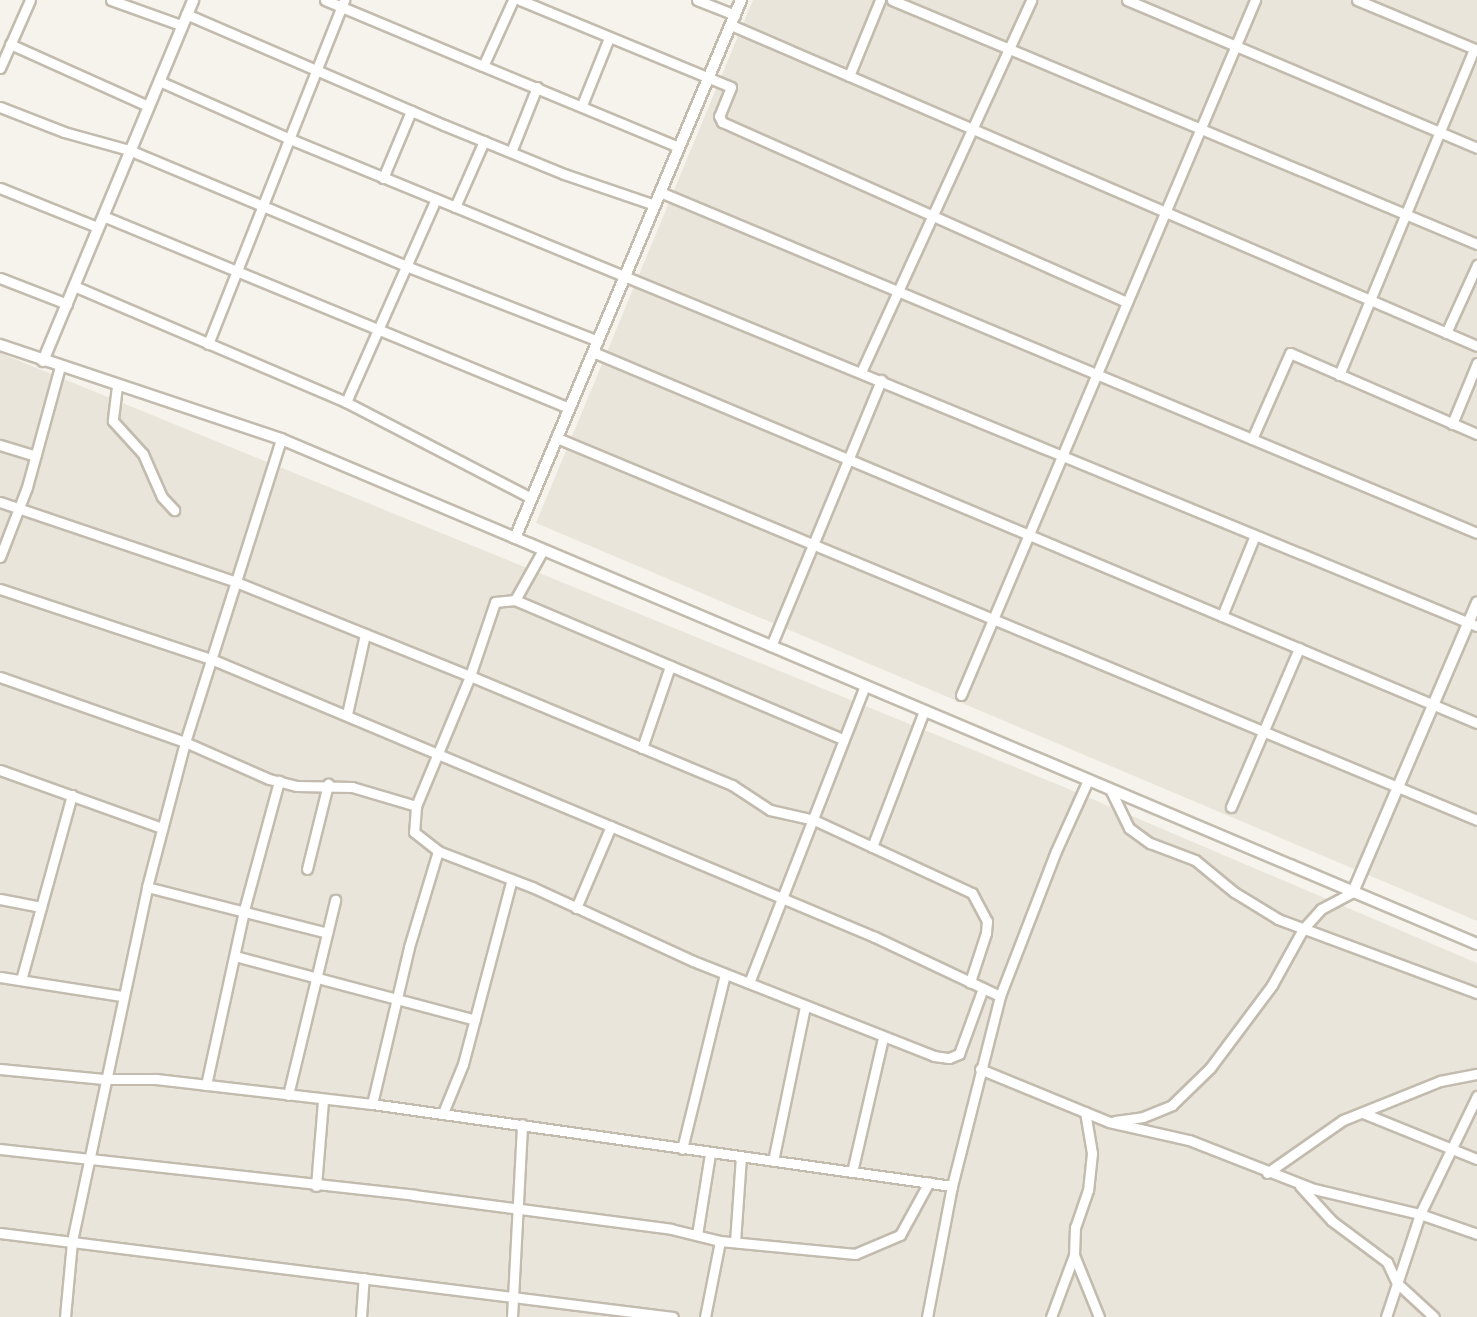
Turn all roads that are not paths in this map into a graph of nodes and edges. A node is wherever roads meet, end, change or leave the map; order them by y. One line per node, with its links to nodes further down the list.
1 (30, 0): 21 (street)
2 (111, 0): 19 (street)
3 (193, 0): 17 (street)
4 (325, 0): 15 (street)
5 (513, 0): 25 (street)
6 (520, 0): 20 (street)
7 (697, 0): 18 (street)
8 (741, 0): 18 (street)
9 (880, 0): 29 (street)
10 (892, 0): 23 (street)
11 (1031, 0): 23 (street)
12 (1127, 0): 22 (street)
13 (1255, 0): 22 (street)
14 (1357, 0): 16 (street)
15 (343, 4): 25 (street); 27 (street)
16 (1377, 4): 24 (street)
17 (186, 14): 19 (street); 27 (street)
18 (733, 20): 28 (street); 29 (street)
19 (181, 25): 30 (street)
20 (609, 38): 28 (street); 32 (street)
21 (10, 44): 26 (street); 33 (street)
22 (1236, 46): 36 (street); 38 (street)
23 (1009, 48): 36 (street); 37 (street)
24 (1475, 49): 38 (street)
25 (483, 66): 31 (street)
26 (0, 68)
27 (319, 73): 35 (street); 39 (street)
28 (709, 76): 41 (street); 54 (street)
29 (849, 76): 37 (street)
30 (159, 81): 33 (street); 39 (street)
31 (537, 87): 32 (street); 44 (street)
32 (582, 105): 41 (street)
33 (148, 106): 43 (street)
34 (0, 107): 43 (street)
35 (411, 111): 40 (street); 45 (street)
36 (1201, 128): 52 (street); 53 (street)
37 (972, 129): 52 (street); 54 (street)
38 (1440, 132): 42 (street); 53 (street)
39 (290, 139): 45 (street); 49 (street)
40 (484, 141): 44 (street); 51 (street)
41 (679, 147): 47 (street)
42 (1477, 148)
43 (129, 150): 49 (street); 55 (street)
44 (511, 152): 50 (street)
45 (383, 178): 48 (street)
46 (0, 188): 56 (street)
47 (660, 192): 50 (street); 64 (street)
48 (436, 200): 51 (street); 59 (street)
49 (261, 204): 59 (street); 60 (street)
50 (655, 205): 61 (street)
51 (454, 207): 61 (street)
52 (1165, 212): 65 (street); 66 (street)
53 (1406, 214): 57 (street); 65 (street)
54 (932, 215): 64 (street); 66 (street)
55 (103, 216): 56 (street); 60 (street)
56 (97, 227): 63 (street)
57 (1477, 244)
58 (1477, 265): 69 (street)
59 (406, 266): 68 (street); 70 (street)
60 (234, 272): 68 (street); 71 (street)
61 (626, 275): 70 (street); 78 (street)
62 (0, 278): 67 (street)
63 (74, 286): 67 (street); 71 (street)
64 (898, 291): 78 (street); 79 (street)
65 (1370, 300): 69 (street); 80 (street)
66 (1126, 302): 79 (street)
67 (67, 304): 75 (street)
68 (380, 330): 83 (street); 84 (street)
69 (1446, 333): 73 (street)
70 (598, 340): 74 (street)
71 (208, 344): 83 (street)
72 (0, 345): 75 (street)
73 (1477, 346)
74 (593, 352): 84 (street); 93 (street)
75 (43, 361): 77 (street)
76 (1477, 363): 85 (street)
77 (60, 366): 82 (street); 92 (street)
78 (861, 372): 81 (street)
79 (1096, 374): 89 (street); 91 (street)
80 (1339, 375): 85 (street); 89 (street)
81 (881, 381): 91 (street); 93 (street)
82 (117, 386): 88 (street); 97 (street)
83 (346, 402): 94 (street)
84 (569, 408): 87 (street)
85 (1452, 424): 86 (street)
86 (1477, 434)
87 (557, 438): 94 (street); 102 (street)
88 (281, 439): 101 (street); 105 (street)
89 (1252, 439): 98 (street)
90 (0, 445): 92 (street)
91 (1061, 455): 99 (street); 100 (street)
92 (35, 456): 96 (street)
93 (849, 459): 99 (street); 102 (street)
94 (531, 498): 101 (street)
95 (0, 502): 96 (street)
96 (19, 509): 104 (street); 105 (street)
97 (174, 510)
98 (1477, 533)
99 (1027, 534): 109 (street); 110 (street)
100 (1255, 535): 109 (street); 111 (street)
101 (515, 538): 103 (street)
102 (814, 543): 110 (street); 113 (street)
103 (543, 550): 107 (street); 113 (street)
104 (0, 556)
105 (236, 582): 112 (street); 115 (street)
106 (0, 589): 115 (street)
107 (515, 600): 116 (street); 117 (street)
108 (1477, 602): 111 (street)
109 (1222, 616): 114 (street)
110 (992, 617): 120 (street); 125 (street)
111 (1473, 624): 121 (street)
112 (365, 634): 117 (street); 123 (street)
113 (771, 646): 119 (street)
114 (1299, 648): 121 (street); 125 (street)
115 (211, 659): 123 (street); 127 (street)
116 (670, 666): 126 (street); 128 (street)
117 (470, 676): 128 (street); 129 (street)
118 (0, 677): 127 (street)
119 (865, 686): 122 (street); 126 (street)
120 (961, 695)
121 (1433, 704): 124 (street); 134 (street)
122 (924, 711): 131 (street); 143 (street)
123 (347, 714): 129 (street)
124 (1477, 723)
125 (1264, 729): 134 (street); 138 (street)
126 (843, 739): 139 (street)
127 (185, 742): 132 (street); 142 (street)
128 (642, 748): 139 (street)
129 (438, 753): 137 (street); 141 (street)
130 (0, 770): 136 (street)
131 (1089, 780): 135 (street); 168 (street)
132 (279, 781): 133 (street); 154 (street)
133 (328, 784): 137 (street); 145 (street)
134 (1398, 785): 140 (street); 148 (street)
135 (1110, 789): 148 (street); 155 (street)
136 (72, 795): 142 (street); 152 (street)
137 (416, 806): 144 (street)
138 (1231, 807)
139 (814, 820): 143 (street); 150 (street)
140 (1477, 820)
141 (611, 826): 150 (street); 153 (street)
142 (162, 828): 147 (street)
143 (872, 847): 163 (street)
144 (438, 850): 146 (street); 169 (street)
145 (307, 869)
146 (512, 879): 153 (street); 171 (street)
147 (147, 887): 154 (street); 167 (street)
148 (1353, 892): 155 (street); 157 (street)
149 (0, 899): 152 (street)
150 (784, 899): 163 (street); 164 (street)
151 (335, 900): 156 (street)
152 (41, 907): 162 (street)
153 (576, 908): 159 (street)
154 (243, 910): 156 (street); 158 (street)
155 (1303, 929): 166 (street); 185 (street)
156 (327, 933): 161 (street)
157 (1477, 944)
158 (235, 956): 161 (street); 177 (street)
159 (725, 974): 164 (street); 189 (street)
160 (0, 977): 162 (street)
161 (315, 978): 169 (street); 178 (street)
162 (21, 980): 167 (street)
163 (970, 982): 165 (street)
164 (748, 983): 170 (street)
165 (983, 988): 168 (street); 172 (street)
166 (1477, 993)
167 (122, 996): 176 (street)
168 (1000, 996): 174 (street)
169 (397, 999): 171 (street); 181 (street)
170 (805, 1006): 172 (street); 194 (street)
171 (475, 1020): 183 (street)
172 (883, 1038): 195 (street)
173 (0, 1068): 176 (street)
174 (980, 1070): 182 (street); 200 (street)
175 (1477, 1074): 184 (street)
176 (104, 1079): 177 (street); 192 (street)
177 (206, 1085): 178 (street)
178 (288, 1095): 180 (street)
179 (1477, 1096): 187 (street)
180 (323, 1100): 181 (street); 199 (street)
181 (372, 1104): 183 (street)
182 (1085, 1112): 185 (street); 209 (street)
183 (443, 1113): 186 (street)
184 (1363, 1113): 187 (street); 196 (street)
185 (1109, 1122): 196 (street)
186 (522, 1124): 189 (street); 201 (street)
187 (1451, 1148): 193 (street); 202 (street)
188 (0, 1149): 192 (street)
189 (682, 1149): 190 (street)
190 (710, 1154): 191 (street); 205 (street)
191 (741, 1157): 194 (street); 208 (street)
192 (90, 1159): 199 (street); 207 (street)
193 (1477, 1159)
194 (773, 1161): 195 (street)
195 (852, 1172): 197 (street)
196 (1268, 1173): 198 (street)
197 (929, 1182): 200 (street); 208 (street)
198 (1298, 1184): 202 (street); 211 (street)
199 (316, 1186): 201 (street)
200 (952, 1186): 219 (street)
201 (517, 1210): 205 (street); 212 (street)
202 (1420, 1214): 204 (street); 211 (street)
203 (0, 1233): 207 (street)
204 (1477, 1234)
205 (697, 1235): 206 (street)
206 (720, 1241): 208 (street); 218 (street)
207 (72, 1242): 210 (street); 214 (street)
208 (735, 1242)
209 (1074, 1255): 220 (street); 221 (street)
210 (364, 1278): 212 (street); 215 (street)
211 (1397, 1283): 222 (street); 223 (street)
212 (514, 1297): 213 (street); 216 (street)
213 (598, 1312): 217 (street)
214 (65, 1317)
215 (361, 1317)
216 (512, 1317)
217 (673, 1317)
218 (705, 1317)
219 (927, 1317)
220 (1051, 1317)
221 (1099, 1317)
222 (1386, 1317)
223 (1434, 1317)

